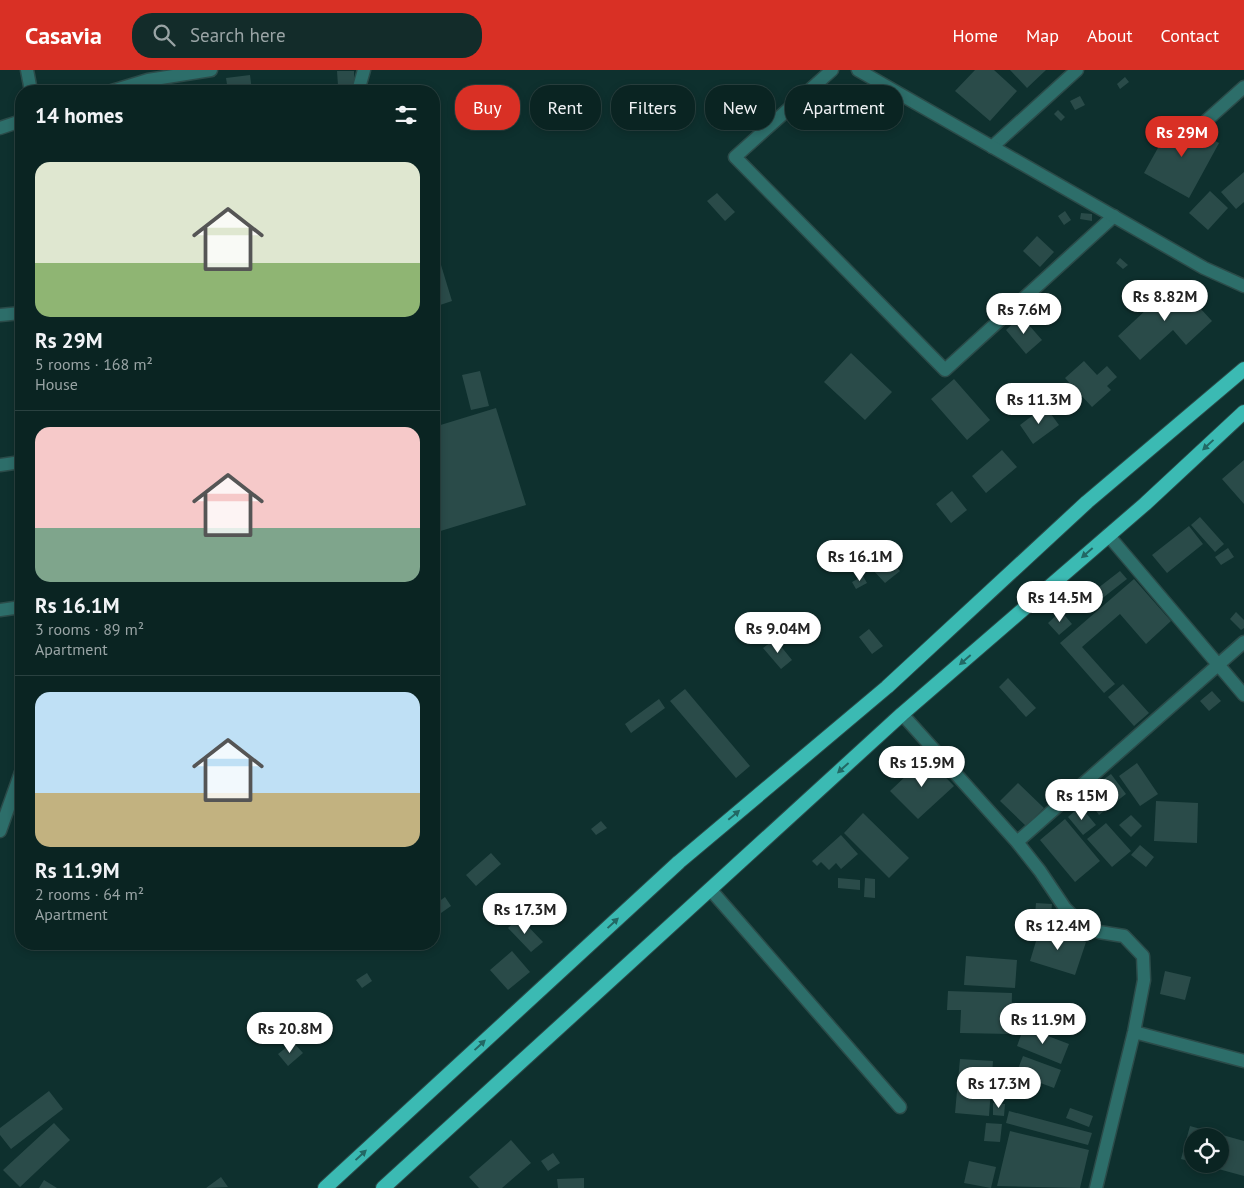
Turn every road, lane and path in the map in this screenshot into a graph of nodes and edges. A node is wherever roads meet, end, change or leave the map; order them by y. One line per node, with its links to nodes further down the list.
1 (27, 70): 7 (street)
2 (211, 70): 8 (street)
3 (364, 70): 9 (street)
4 (832, 70): 15 (street)
5 (860, 70): 14 (street)
6 (1077, 70): 14 (street)
7 (30, 85)
8 (132, 85)
9 (360, 85)
10 (1244, 87): 11 (street)
11 (1207, 120)
12 (15, 123): 13 (street)
13 (0, 128)
14 (992, 147): 15 (street)
15 (1114, 216): 16 (street)
16 (1244, 286)
17 (15, 314): 18 (street)
18 (0, 315)
19 (1244, 369): 37 (highway, one-way to 19)
20 (1244, 412): 23 (highway, one-way to 23)
21 (15, 463): 22 (street)
22 (0, 465)
23 (1108, 535): 27 (street); 29 (highway, one-way to 29)
24 (15, 608): 25 (street)
25 (0, 610)
26 (1244, 642): 27 (street)
27 (1219, 666): 28 (street); 32 (street)
28 (1244, 695)
29 (902, 714): 32 (street); 33 (highway, one-way to 33)
30 (15, 789): 31 (street)
31 (0, 830)
32 (1016, 842): 34 (street)
33 (710, 889): 36 (street); 38 (highway)
34 (1134, 1032): 35 (street); 39 (street)
35 (1244, 1061)
36 (900, 1107)
37 (325, 1188)
38 (382, 1188)
39 (1096, 1188)

